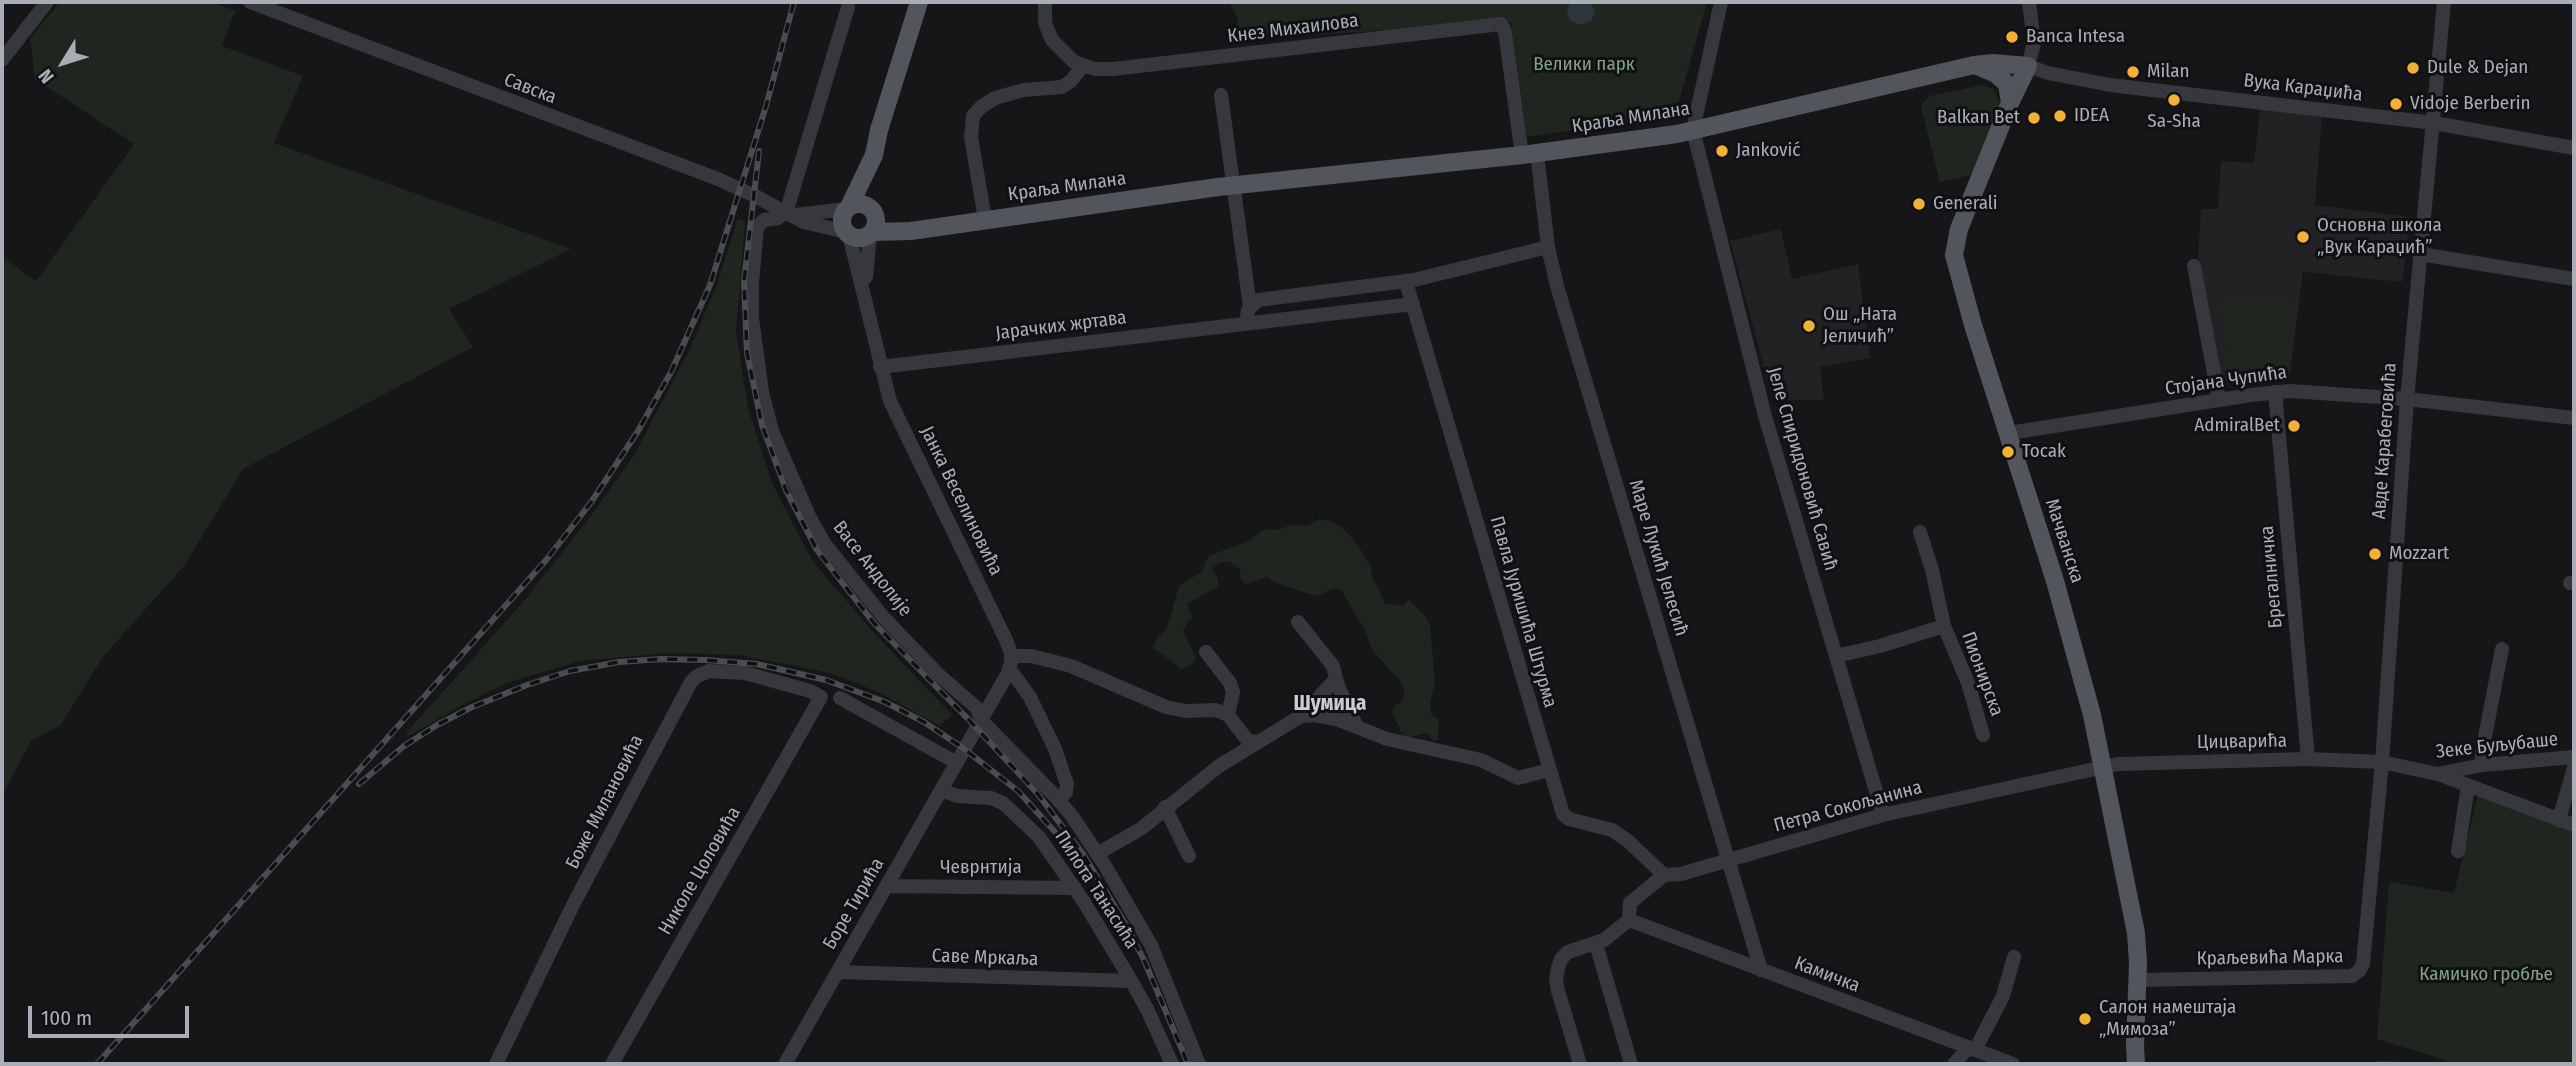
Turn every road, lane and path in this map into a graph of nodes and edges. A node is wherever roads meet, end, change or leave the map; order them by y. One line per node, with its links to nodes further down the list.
1 (47, 2): 9 (street)
2 (250, 2): 21 (street, Савска)
3 (919, 2): 19 (main road)
4 (1045, 2): 12 (street)
5 (1721, 2): 16 (street)
6 (2029, 2): 11 (street)
7 (2444, 2): 15 (street, Авде Карабеговића)
8 (848, 7): 23 (street)
9 (2, 60)
10 (1974, 65): 11 (main road, Краља Милана); 14 (main road); 16 (main road, Краља Милана)
11 (2028, 65): 14 (main road, Мачванска); 15 (street, Вука Караџића)
12 (1083, 66): 18 (street, Кнез Михаилова); 24 (street)
13 (1221, 95): 20 (street)
14 (2010, 103): 42 (main road, Мачванска)
15 (2434, 123): 17 (street, Вука Караџића); 29 (street, Авде Карабеговића)
16 (1693, 130): 18 (main road, Краља Милана); 48 (street, Јеле Спиридоновић Савић)
17 (2574, 148)
18 (1529, 154): 20 (main road, Краља Милана); 28 (street, Маре Лукић Јелесић)
19 (874, 155): 22 (main road); 25 (main road)
20 (1234, 186): 24 (main road, Краља Милана); 35 (street)
21 (758, 198): 23 (street, Савска); 26 (street, Васе Андолије)
22 (847, 209): 23 (street); 25 (main road); 27 (main road)
23 (788, 213): 26 (street); 27 (street, Савска)
24 (985, 219): 25 (main road, Краља Милана)
25 (871, 222): 27 (main road); 33 (street, Јанка Веселиновића)
26 (760, 223): 55 (street, Васе Андолије)
27 (848, 233): 33 (street, Јанка Веселиновића)
28 (1548, 247): 32 (street); 78 (street, Маре Лукић Јелесић)
29 (2420, 254): 31 (street); 39 (street, Авде Карабеговића)
30 (2194, 266): 40 (street)
31 (2574, 279)
32 (1406, 282): 34 (street); 35 (street)
33 (865, 292): 37 (street, Јанка Веселиновића)
34 (1413, 304): 36 (street, Јарачких жртава); 66 (street, Павла Јуришића Штурма)
35 (1250, 307): 36 (street)
36 (1246, 323): 37 (street, Јарачких жртава)
37 (880, 367): 49 (street, Јанка Веселиновића)
38 (2275, 392): 39 (street, Стојана Чупића); 40 (street, Стојана Чупића); 60 (street, Брегалничка)
39 (2407, 399): 41 (street, Стојана Чупића); 61 (street, Авде Карабеговића)
40 (2219, 400): 42 (street, Стојана Чупића)
41 (2574, 418)
42 (2009, 433): 64 (main road, Мачванска)
43 (1920, 532): 45 (street, Пионирска)
44 (1298, 622): 50 (street)
45 (1944, 626): 48 (street, Пионирска); 57 (street, Пионирска)
46 (2502, 649): 63 (street)
47 (1206, 652): 53 (street)
48 (1836, 656): 72 (street, Јеле Спиридоновић Савић)
49 (1010, 662): 53 (street); 55 (street); 70 (street)
50 (1336, 679): 54 (street); 56 (street)
51 (821, 697): 91 (street, Боже Милановића); 92 (street, Николе Цоловића)
52 (841, 698): 62 (street)
53 (1228, 715): 58 (street)
54 (1301, 716): 56 (street); 58 (street)
55 (981, 720): 62 (street, Боре Тирића); 70 (street, Васе Андолије)
56 (1356, 725): 66 (street)
57 (1983, 735)
58 (1257, 742): 71 (street)
59 (2574, 757): 63 (street, Зеке Буљубаше)
60 (2308, 759): 61 (street, Цицварића); 64 (street, Цицварића)
61 (2382, 762): 67 (street, Зеке Буљубаше); 87 (street, Краљевића Марка)
62 (957, 763): 69 (street, Боре Тирића)
63 (2482, 765): 67 (street, Зеке Буљубаше)
64 (2103, 767): 72 (street, Петра Сокољанина); 87 (main road, Мачванска)
65 (2574, 768): 73 (street)
66 (1549, 771): 79 (street, Павла Јуришића Штурма)
67 (2437, 774): 68 (street)
68 (2468, 786): 73 (street); 75 (street)
69 (942, 790): 80 (street, Боре Тирића); 81 (street, Пилота Танасића)
70 (1059, 800): 76 (street, Васе Андолије)
71 (1166, 807): 76 (street); 77 (street)
72 (1883, 815): 78 (street, Петра Сокољанина)
73 (2559, 820): 74 (street)
74 (2574, 825)
75 (2458, 851)
76 (1097, 854): 95 (street, Васе Андолије)
77 (1189, 856)
78 (1728, 860): 79 (street, Петра Сокољанина); 85 (street, Маре Лукић Јелесић)
79 (1664, 875): 82 (street, Петра Сокољанина)
80 (887, 886): 81 (street, Чеврнтија); 86 (street, Боре Тирића)
81 (1075, 888): 88 (street, Пилота Танасића)
82 (1629, 919): 83 (street); 85 (street, Камичка)
83 (1596, 944): 96 (street); 97 (street)
84 (2014, 957): 89 (street)
85 (1761, 970): 89 (street, Камичка)
86 (838, 972): 88 (street, Саве Мркаља); 93 (street, Боре Тирића)
87 (2138, 980): 90 (main road, Мачванска)
88 (1132, 981): 94 (street, Пилота Танасића)
89 (1971, 1049): 98 (street); 99 (street, Камичка)
90 (2135, 1055): 100 (main road, Мачванска)
91 (496, 1064)
92 (612, 1064)
93 (785, 1064)
94 (1172, 1064)
95 (1199, 1064)
96 (1580, 1064)
97 (1631, 1064)
98 (1954, 1064)
99 (2013, 1064)
100 (2127, 1064)

